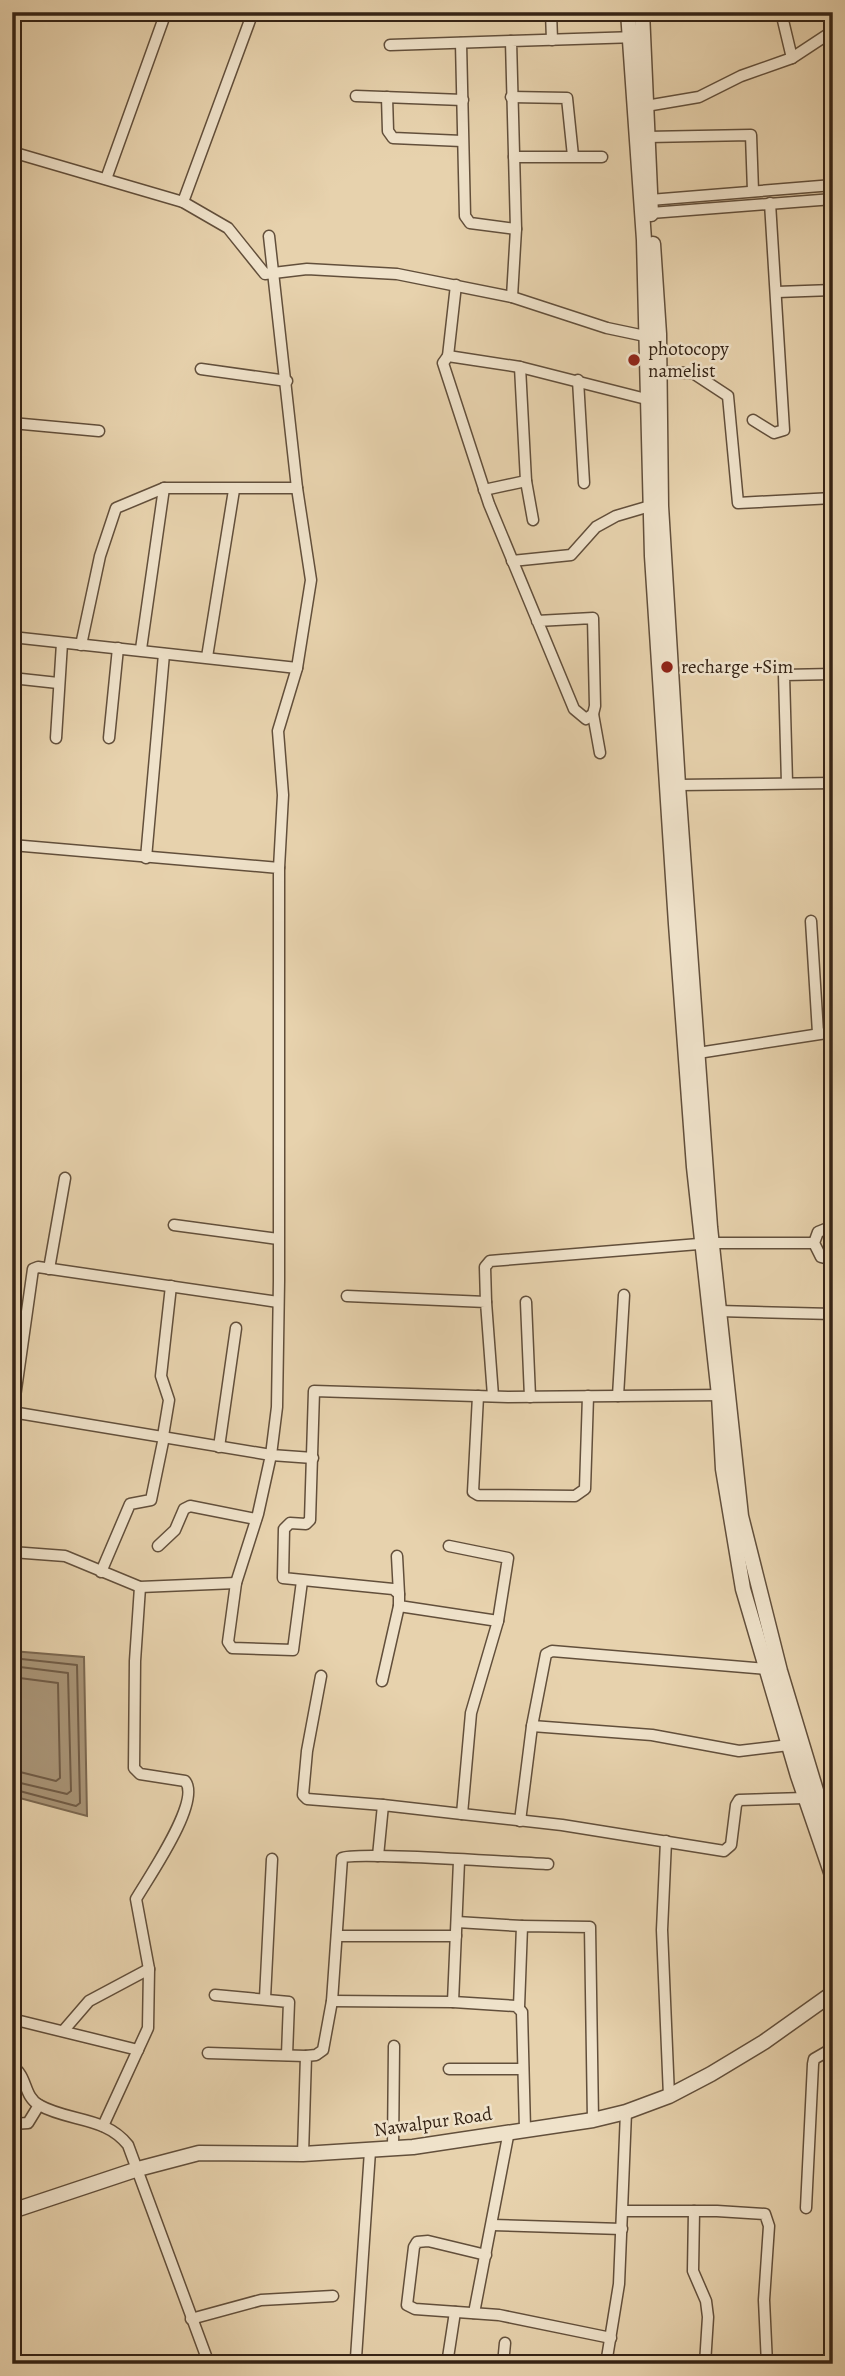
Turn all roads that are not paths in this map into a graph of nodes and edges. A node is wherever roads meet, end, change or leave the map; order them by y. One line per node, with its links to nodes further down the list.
1 (166, 12): 25 (street)
2 (253, 12): 29 (street)
3 (551, 12): 9 (street)
4 (628, 12): 8 (street)
5 (642, 12): 8 (street)
6 (781, 12): 13 (street)
7 (833, 31): 13 (street)
8 (636, 37): 9 (street); 18 (street); 39 (street)
9 (552, 40): 10 (street)
10 (511, 41): 11 (street); 16 (street)
11 (461, 43): 12 (street); 17 (street)
12 (390, 45)
13 (792, 58): 18 (street)
14 (356, 96): 15 (street)
15 (387, 97): 17 (street); 20 (street)
16 (511, 97): 22 (street); 23 (street)
17 (463, 100): 20 (street)
18 (646, 106): 19 (street)
19 (647, 137): 27 (street); 31 (street)
20 (462, 141): 32 (street)
21 (12, 152): 25 (street)
22 (573, 156): 23 (street); 24 (street)
23 (514, 157): 32 (street)
24 (603, 157)
25 (106, 179): 29 (street)
26 (833, 185): 27 (street)
27 (753, 191): 31 (street)
28 (833, 199): 30 (street)
29 (183, 202): 34 (street)
30 (770, 202): 31 (street); 37 (street)
31 (650, 206): 43 (street)
32 (516, 229): 38 (street)
33 (269, 236): 34 (street)
34 (272, 274): 35 (street); 45 (street)
35 (456, 285): 38 (street); 40 (street)
36 (833, 290): 37 (street)
37 (777, 292): 47 (street)
38 (512, 297): 39 (street)
39 (645, 336): 46 (street)
40 (448, 356): 41 (street); 55 (street)
41 (520, 367): 44 (street); 50 (street)
42 (201, 369): 45 (street)
43 (660, 372): 56 (street); 78 (street)
44 (578, 380): 46 (street); 51 (street)
45 (287, 382): 53 (street)
46 (646, 399): 57 (street)
47 (753, 420)
48 (12, 423): 49 (street)
49 (99, 431)
50 (526, 481): 55 (street); 58 (street)
51 (584, 483)
52 (164, 488): 54 (street); 63 (street); 65 (street)
53 (297, 488): 54 (street); 68 (street)
54 (234, 490): 67 (street)
55 (484, 490): 59 (street)
56 (833, 498)
57 (650, 506): 59 (street); 91 (street)
58 (533, 520)
59 (512, 561): 60 (street)
60 (537, 621): 72 (street); 72 (street)
61 (12, 637): 62 (street)
62 (62, 643): 63 (street); 71 (street)
63 (81, 645): 64 (street)
64 (118, 648): 65 (street); 74 (street)
65 (141, 649): 66 (street)
66 (164, 654): 67 (street); 80 (street)
67 (207, 657): 68 (street)
68 (297, 668): 81 (street)
69 (833, 674): 76 (street)
70 (12, 678): 71 (street)
71 (58, 683): 73 (street)
72 (593, 715): 75 (street)
73 (56, 738)
74 (109, 738)
75 (600, 753)
76 (787, 783): 77 (street); 78 (street)
77 (833, 783)
78 (678, 785): 85 (street)
79 (12, 845): 80 (street)
80 (146, 858): 81 (street)
81 (279, 869): 89 (street)
82 (811, 921): 84 (street)
83 (833, 1032): 84 (street)
84 (818, 1033): 85 (street)
85 (698, 1053): 91 (street)
86 (65, 1178): 93 (street)
87 (174, 1225): 89 (street)
88 (833, 1226): 90 (street)
89 (278, 1239): 97 (street)
90 (814, 1242): 91 (street); 92 (street)
91 (707, 1243): 98 (street); 100 (street); 103 (street)
92 (833, 1260)
93 (49, 1269): 94 (street); 109 (street)
94 (170, 1286): 97 (street); 111 (street)
95 (624, 1295): 108 (street)
96 (347, 1296): 98 (street)
97 (278, 1302): 113 (street)
98 (486, 1302): 105 (street)
99 (526, 1302): 106 (street)
100 (719, 1311): 101 (street); 103 (street)
101 (833, 1314)
102 (236, 1328): 112 (street)
103 (724, 1395): 108 (street); 127 (street); 137 (street)
104 (478, 1396): 105 (street); 107 (street); 114 (street)
105 (492, 1396): 106 (street)
106 (530, 1396): 107 (street)
107 (588, 1396): 108 (street)
108 (618, 1396)
109 (13, 1412): 110 (street); 111 (street)
110 (12, 1418)
111 (163, 1437): 112 (street); 120 (street)
112 (219, 1447): 113 (street)
113 (271, 1455): 114 (street); 115 (street)
114 (313, 1458): 121 (street)
115 (256, 1519): 116 (street); 122 (street)
116 (158, 1546)
117 (449, 1546): 126 (street)
118 (12, 1552): 120 (street)
119 (397, 1556): 124 (street)
120 (101, 1572): 123 (street)
121 (302, 1581): 122 (street); 124 (street)
122 (236, 1583): 123 (street)
123 (140, 1587): 147 (street)
124 (399, 1594): 125 (street)
125 (400, 1606): 126 (street); 129 (street)
126 (498, 1621): 134 (street)
127 (767, 1669): 130 (street); 131 (street)
128 (321, 1676): 133 (street)
129 (382, 1681)
130 (532, 1726): 131 (street); 135 (street)
131 (789, 1745): 132 (street)
132 (805, 1798): 136 (street); 142 (street)
133 (383, 1805): 134 (street); 138 (street)
134 (462, 1814): 135 (street)
135 (520, 1821): 136 (street)
136 (666, 1841): 165 (street)
137 (833, 1847)
138 (377, 1856): 140 (street); 145 (street)
139 (272, 1858): 150 (street)
140 (460, 1861): 141 (street); 143 (street)
141 (548, 1864)
142 (833, 1878)
143 (457, 1922): 144 (street); 146 (street)
144 (522, 1926): 153 (street); 168 (street)
145 (337, 1936): 146 (street); 151 (street)
146 (456, 1936): 152 (street)
147 (149, 1969): 155 (street); 158 (street)
148 (833, 1993): 165 (street, Nawalpur Road)
149 (215, 1994): 150 (street)
150 (265, 1998): 160 (street)
151 (332, 2001): 152 (street); 161 (street)
152 (453, 2002): 153 (street)
153 (519, 2007): 164 (street)
154 (12, 2019): 155 (street)
155 (64, 2030): 158 (street)
156 (394, 2046): 173 (street)
157 (833, 2048): 177 (street)
158 (138, 2050): 170 (street)
159 (208, 2053): 160 (street)
160 (287, 2055): 161 (street)
161 (306, 2056): 175 (street)
162 (12, 2066): 166 (street)
163 (449, 2069): 164 (street)
164 (523, 2069): 171 (street)
165 (669, 2096): 167 (street, Nawalpur Road)
166 (39, 2105): 169 (street); 170 (street)
167 (626, 2112): 168 (street, Nawalpur Road); 179 (street)
168 (593, 2120): 171 (street, Nawalpur Road)
169 (12, 2124)
170 (103, 2126): 176 (street)
171 (525, 2129): 172 (street, Nawalpur Road)
172 (509, 2131): 173 (street, Nawalpur Road); 181 (street)
173 (393, 2149): 174 (street, Nawalpur Road)
174 (370, 2151): 175 (street, Nawalpur Road); 191 (street)
175 (303, 2154): 176 (street, Nawalpur Road)
176 (138, 2169): 178 (street, Nawalpur Road); 187 (street)
177 (806, 2208)
178 (12, 2211)
179 (623, 2211): 180 (street); 182 (street)
180 (695, 2211): 195 (street); 196 (street)
181 (492, 2225): 182 (street); 183 (street)
182 (622, 2229): 188 (street)
183 (486, 2255): 185 (street); 186 (street)
184 (333, 2296): 187 (street)
185 (455, 2312): 186 (street); 192 (street)
186 (474, 2313): 188 (street)
187 (191, 2319): 190 (street)
188 (611, 2338): 194 (street)
189 (505, 2343): 193 (street)
190 (209, 2364)
191 (361, 2364)
192 (447, 2364)
193 (503, 2364)
194 (606, 2364)
195 (705, 2364)
196 (766, 2364)

